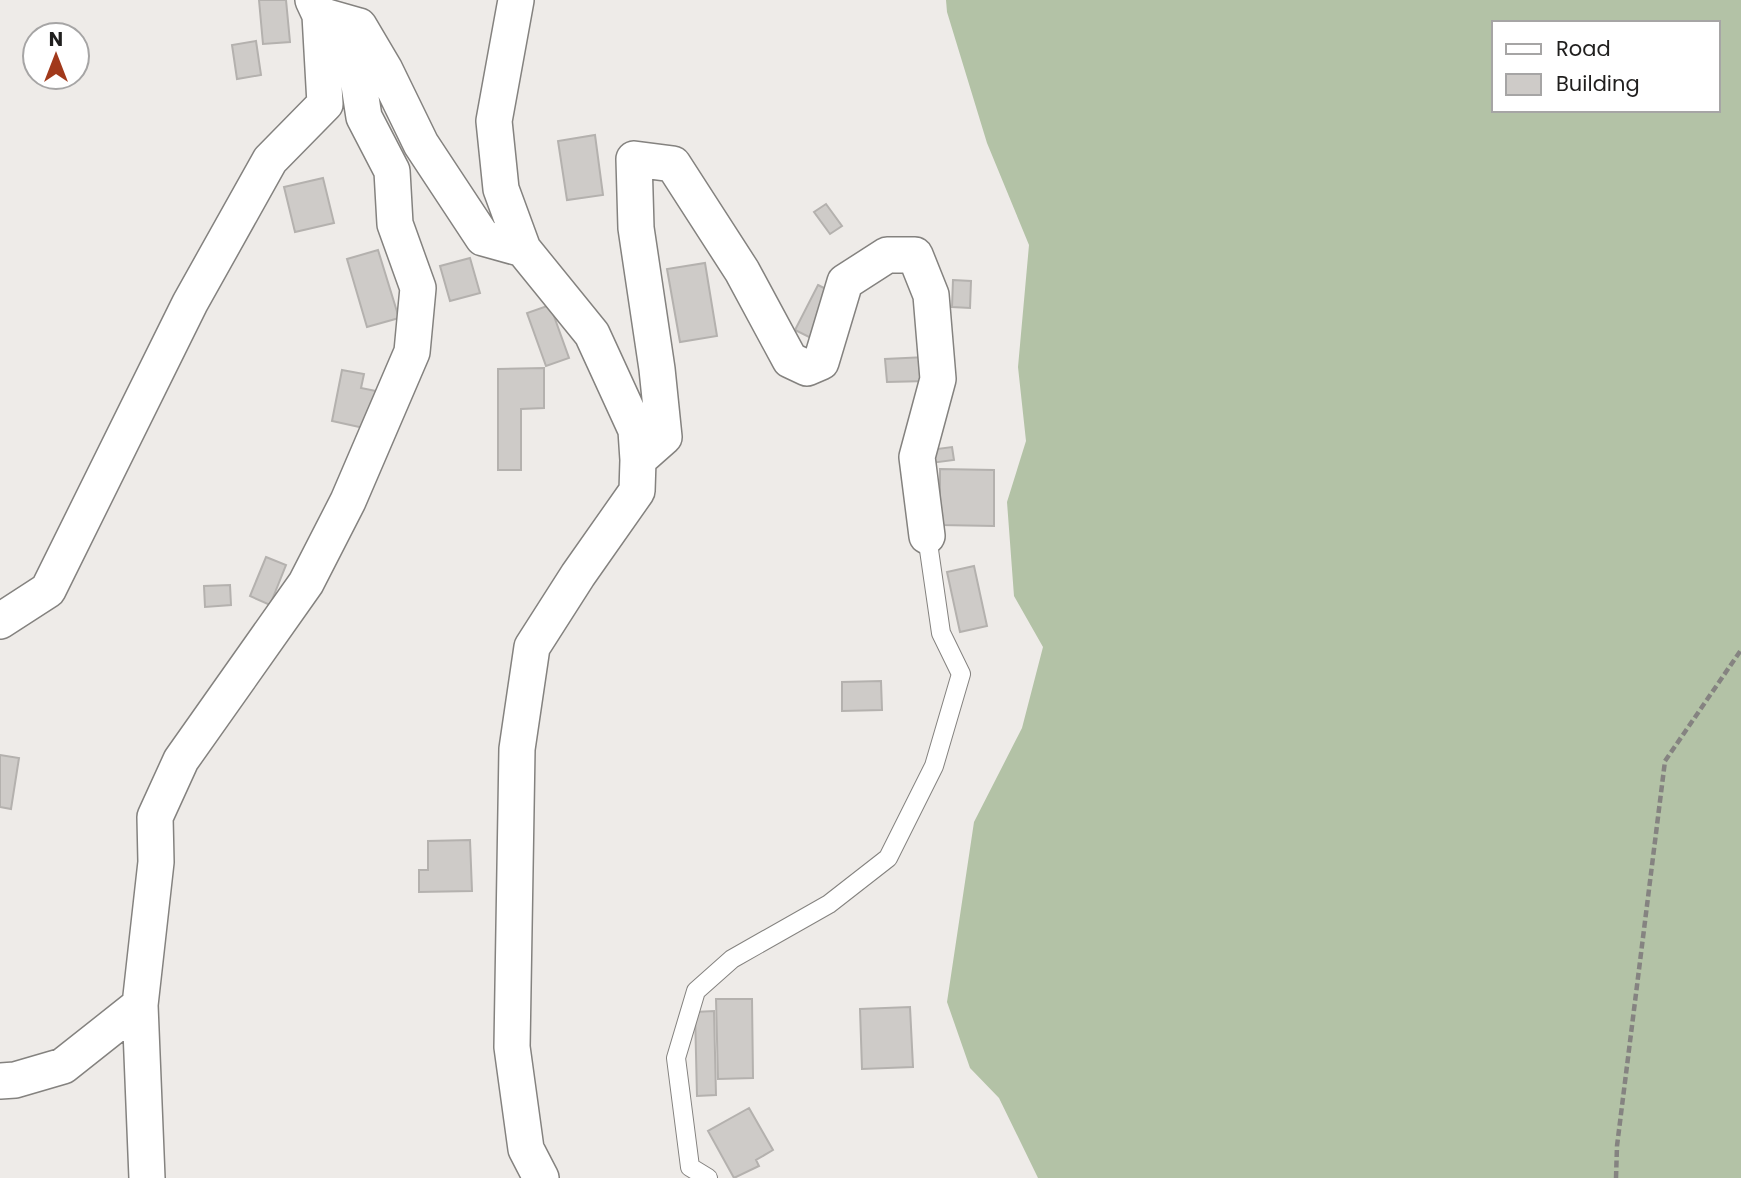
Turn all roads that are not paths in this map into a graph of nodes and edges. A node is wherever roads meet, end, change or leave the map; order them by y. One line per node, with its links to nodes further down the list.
1 (516, 0): 4 (street)
2 (316, 8): 3 (street); 7 (street)
3 (359, 26): 4 (street); 8 (street)
4 (523, 249): 5 (street)
5 (638, 460): 6 (street); 11 (street)
6 (927, 537): 12 (lane)
7 (0, 621)
8 (140, 1005): 9 (street); 10 (street)
9 (0, 1082)
10 (146, 1178)
11 (541, 1178)
12 (708, 1178)

